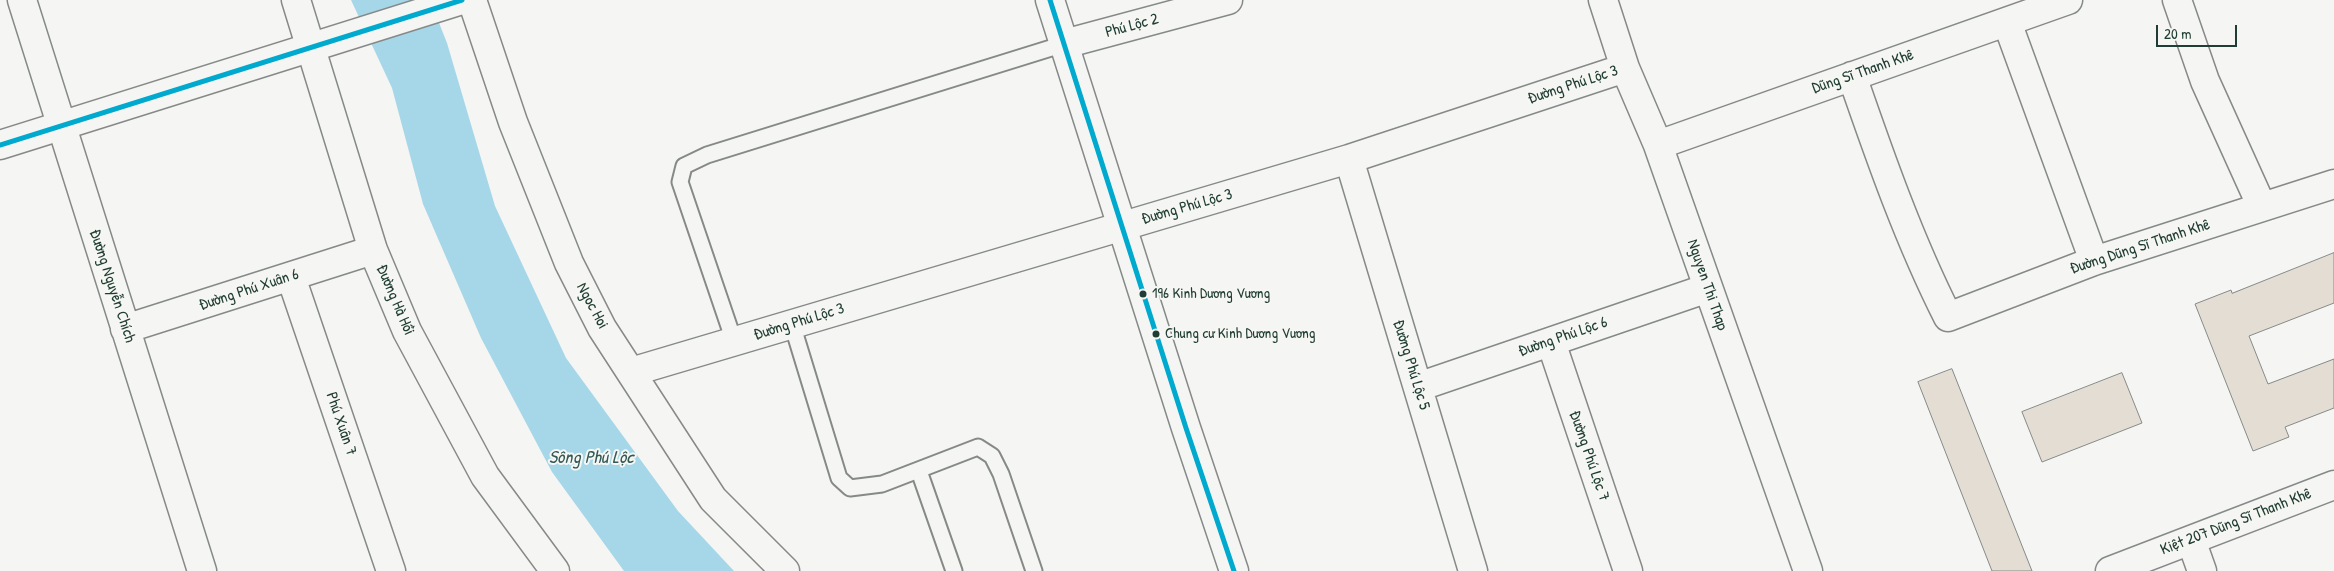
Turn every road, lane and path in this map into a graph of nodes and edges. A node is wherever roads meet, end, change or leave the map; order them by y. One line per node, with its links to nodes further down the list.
1 (22, 0): 15 (street, Đường Nguyễn Chích)
2 (296, 0): 12 (street, Đường Hà Hồi)
3 (472, 0): 30 (street, Ngoc Hoi)
4 (1050, 0): 11 (street)
5 (1228, 0): 11 (street, Phú Lộc 2)
6 (1603, 0): 13 (street, Nguyen Thi Thap)
7 (2068, 0): 10 (street, Dũng Sĩ Thanh Khê)
8 (2177, 0): 20 (street)
9 (452, 3): 12 (street)
10 (2007, 22): 14 (street, Dũng Sĩ Thanh Khê); 23 (street)
11 (1064, 44): 21 (street); 28 (lane)
12 (311, 49): 15 (street); 22 (street, Đường Hà Hồi)
13 (1625, 68): 17 (street, Nguyen Thi Thap); 18 (street, Đường Phú Lộc 3)
14 (1852, 76): 17 (street, Dũng Sĩ Thanh Khê); 23 (street, Đường Dũng Sĩ Thanh Khê)
15 (62, 128): 16 (street); 27 (street, Đường Nguyễn Chích)
16 (0, 145)
17 (1658, 145): 25 (street, Nguyen Thi Thap)
18 (1349, 159): 21 (street, Đường Phú Lộc 3); 31 (street, Đường Phú Lộc 5)
19 (2334, 184): 20 (street, Đường Dũng Sĩ Thanh Khê)
20 (2262, 207): 23 (street, Đường Dũng Sĩ Thanh Khê)
21 (1122, 226): 26 (street, Đường Phú Lộc 3); 41 (street)
22 (373, 250): 24 (street, Đường Phú Xuân 6); 37 (street, Đường Hà Hồi)
23 (2094, 261)
24 (291, 276): 27 (street, Đường Phú Xuân 6); 36 (street, Phú Xuân 7)
25 (1708, 288): 29 (street, Đường Phú Lộc 6); 44 (street, Nguyen Thi Thap)
26 (792, 324): 28 (street, Đường Phú Lộc 3); 32 (lane)
27 (125, 329): 35 (street, Đường Nguyễn Chích)
28 (734, 341): 30 (street, Đường Phú Lộc 3)
29 (1551, 342): 31 (street, Đường Phú Lộc 6); 43 (street, Đường Phú Lộc 7)
30 (631, 372): 38 (street, Ngoc Hoi)
31 (1418, 387): 42 (street, Đường Phú Lộc 5)
32 (918, 471): 39 (lane); 40 (lane)
33 (2334, 485): 34 (street, Kiệt 207 Dũng Sĩ Thanh Khê)
34 (2191, 540): 45 (street, Kiệt 207 Dũng Sĩ Thanh Khê); 46 (street)
35 (202, 571)
36 (391, 571)
37 (555, 571)
38 (785, 571)
39 (954, 571)
40 (1034, 571)
41 (1234, 571)
42 (1473, 571)
43 (1628, 571)
44 (1808, 571)
45 (2110, 571)
46 (2202, 571)

